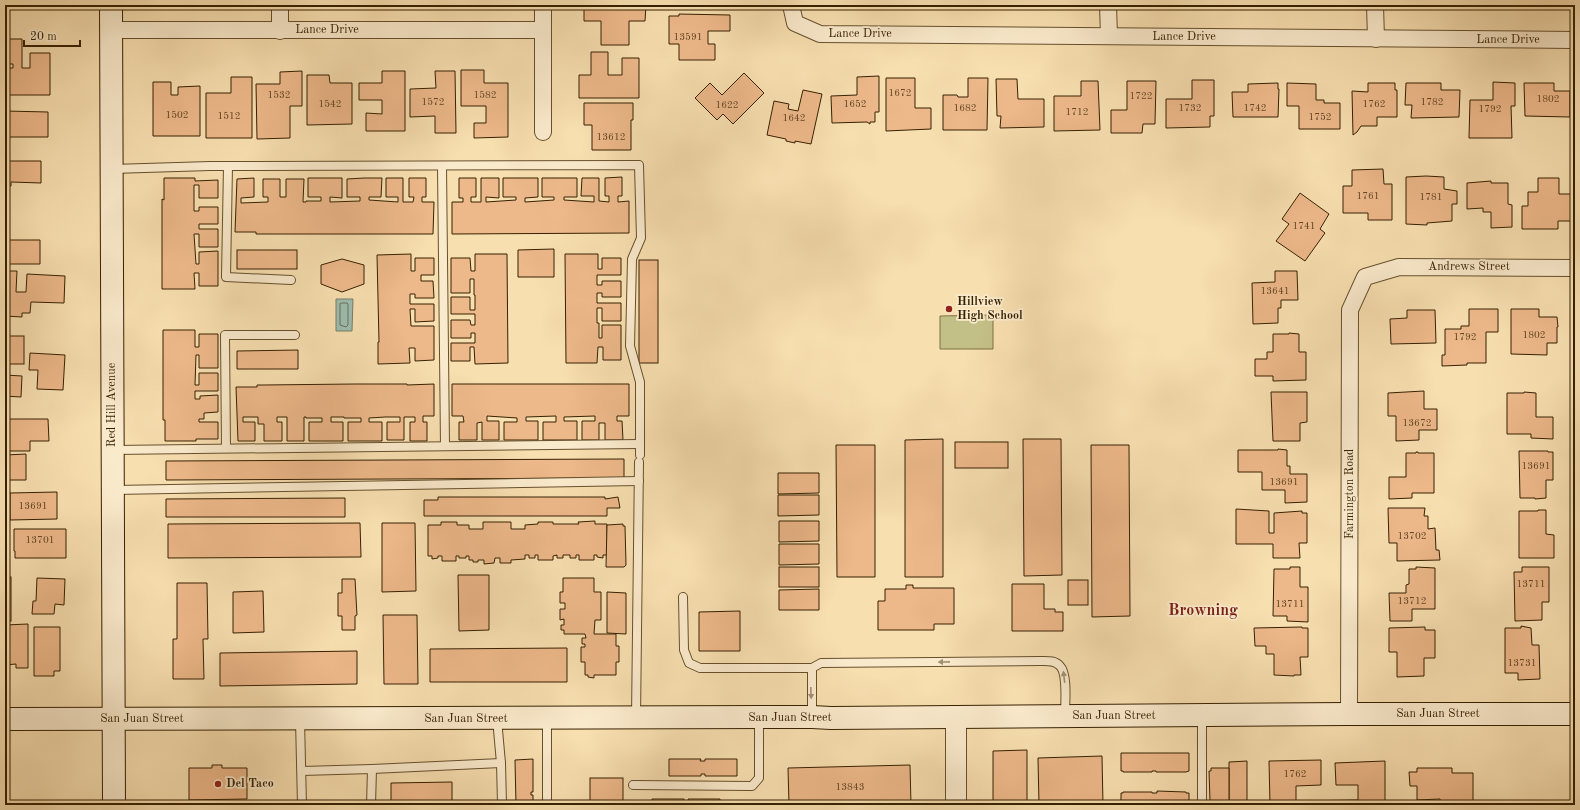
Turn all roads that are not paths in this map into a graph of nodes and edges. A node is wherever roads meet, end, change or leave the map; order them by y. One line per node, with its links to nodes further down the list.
1 (111, 5): 7 (main road, Red Hill Avenue)
2 (280, 5): 9 (street)
3 (543, 5): 8 (street)
4 (792, 5): 10 (street, Lance Drive)
5 (1108, 5): 10 (street)
6 (1375, 5): 11 (street)
7 (111, 30): 9 (street, Lance Drive); 16 (main road, Red Hill Avenue)
8 (543, 30): 9 (street, Lance Drive); 13 (street)
9 (280, 31)
10 (1108, 36): 11 (street, Lance Drive)
11 (1376, 39): 12 (street, Lance Drive)
12 (1575, 40)
13 (544, 132)
14 (228, 166): 15 (lane); 16 (lane); 19 (lane)
15 (442, 166): 21 (lane); 22 (lane)
16 (111, 169): 24 (main road, Red Hill Avenue)
17 (1575, 268): 18 (street, Andrews Street)
18 (1365, 277): 29 (street, Farmington Road)
19 (291, 280)
20 (295, 335): 23 (lane)
21 (640, 444): 22 (lane); 25 (lane)
22 (444, 446): 23 (lane)
23 (226, 448): 24 (lane)
24 (112, 450): 26 (main road, Red Hill Avenue)
25 (639, 481): 26 (lane); 35 (lane)
26 (113, 490): 38 (main road, Red Hill Avenue)
27 (683, 597): 28 (lane)
28 (812, 668): 33 (lane, one-way to 28); 34 (lane, one-way to 34)
29 (1349, 714): 30 (main road, San Juan Street); 31 (main road, San Juan Street)
30 (1575, 714)
31 (1202, 715): 33 (main road, San Juan Street); 52 (lane)
32 (956, 716): 33 (main road, San Juan Street); 34 (main road, San Juan Street); 51 (street)
33 (1065, 716)
34 (812, 717): 36 (main road, San Juan Street)
35 (636, 718): 36 (main road, San Juan Street); 41 (main road, San Juan Street)
36 (759, 718): 45 (lane)
37 (5, 719): 38 (main road, San Juan Street)
38 (114, 719): 39 (main road, San Juan Street); 46 (main road, Red Hill Avenue)
39 (300, 719): 40 (main road, San Juan Street); 44 (lane)
40 (497, 719): 41 (main road, San Juan Street); 42 (lane)
41 (548, 719): 50 (lane)
42 (501, 763): 43 (lane); 49 (lane)
43 (372, 769): 44 (lane); 48 (lane)
44 (302, 771): 47 (lane)
45 (633, 785)
46 (114, 805)
47 (302, 805)
48 (371, 805)
49 (502, 805)
50 (547, 805)
51 (956, 805)
52 (1202, 805)

